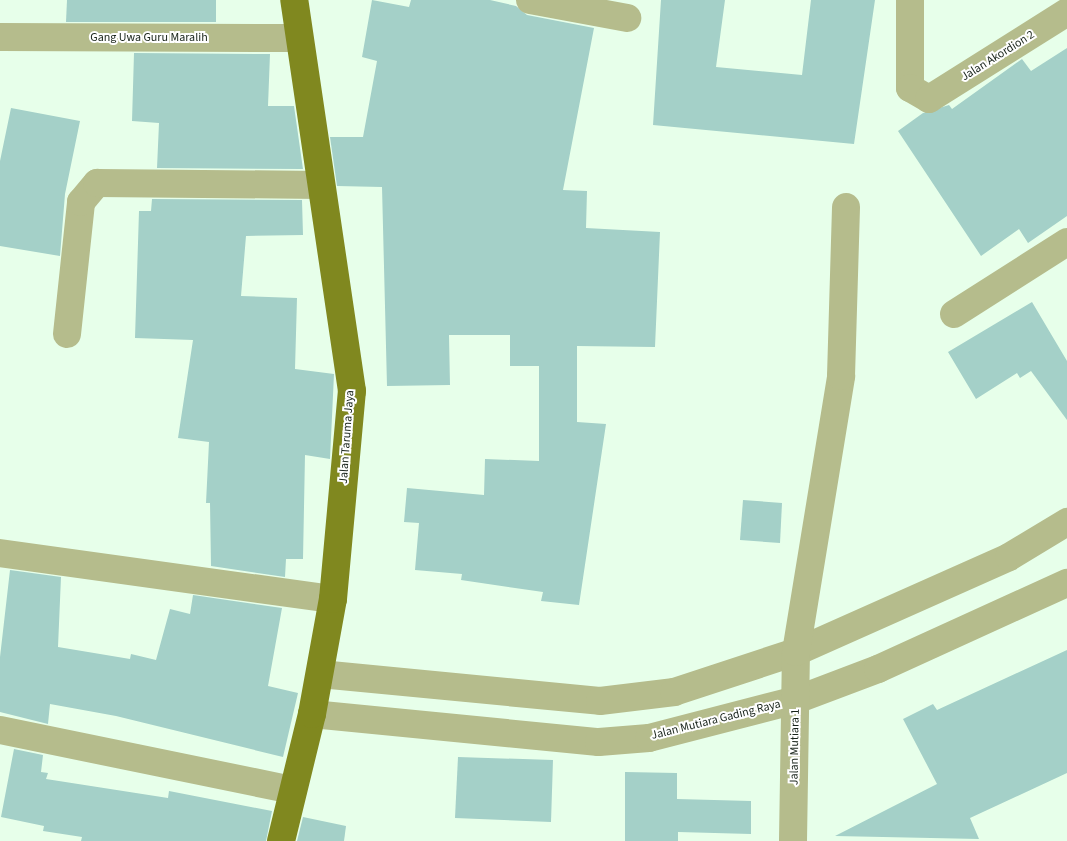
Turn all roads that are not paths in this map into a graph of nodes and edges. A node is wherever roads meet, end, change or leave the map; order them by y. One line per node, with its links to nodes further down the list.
1 (294, 0): 7 (main road, Jalan Taruma Jaya)
2 (530, 0): 5 (street)
3 (910, 0): 4 (street, Jalan Akordion 2)
4 (1067, 12)
5 (627, 18)
6 (0, 37): 7 (street, Gang Uwa Guru Maralih)
7 (299, 38): 8 (main road, Jalan Taruma Jaya)
8 (321, 185): 12 (street); 16 (main road, Jalan Taruma Jaya)
9 (846, 207): 17 (street, Jalan Mutiara 1)
10 (1067, 242): 11 (street)
11 (954, 314)
12 (67, 334)
13 (1067, 522): 17 (street)
14 (0, 553): 16 (street)
15 (1067, 583): 19 (street, Jalan Mutiara Gading Raya)
16 (333, 599): 18 (main road, Jalan Taruma Jaya)
17 (796, 652): 19 (street, Jalan Mutiara 1); 20 (street)
18 (320, 674): 20 (street); 21 (main road, Jalan Taruma Jaya)
19 (796, 700): 23 (street, Jalan Mutiara Gading Raya); 26 (street, Jalan Mutiara 1)
20 (600, 701): 23 (street)
21 (312, 714): 23 (street, Jalan Mutiara Gading Raya); 24 (main road, Jalan Taruma Jaya)
22 (0, 730): 24 (street)
23 (599, 742)
24 (293, 790): 25 (main road, Jalan Taruma Jaya)
25 (281, 841)
26 (793, 841)

